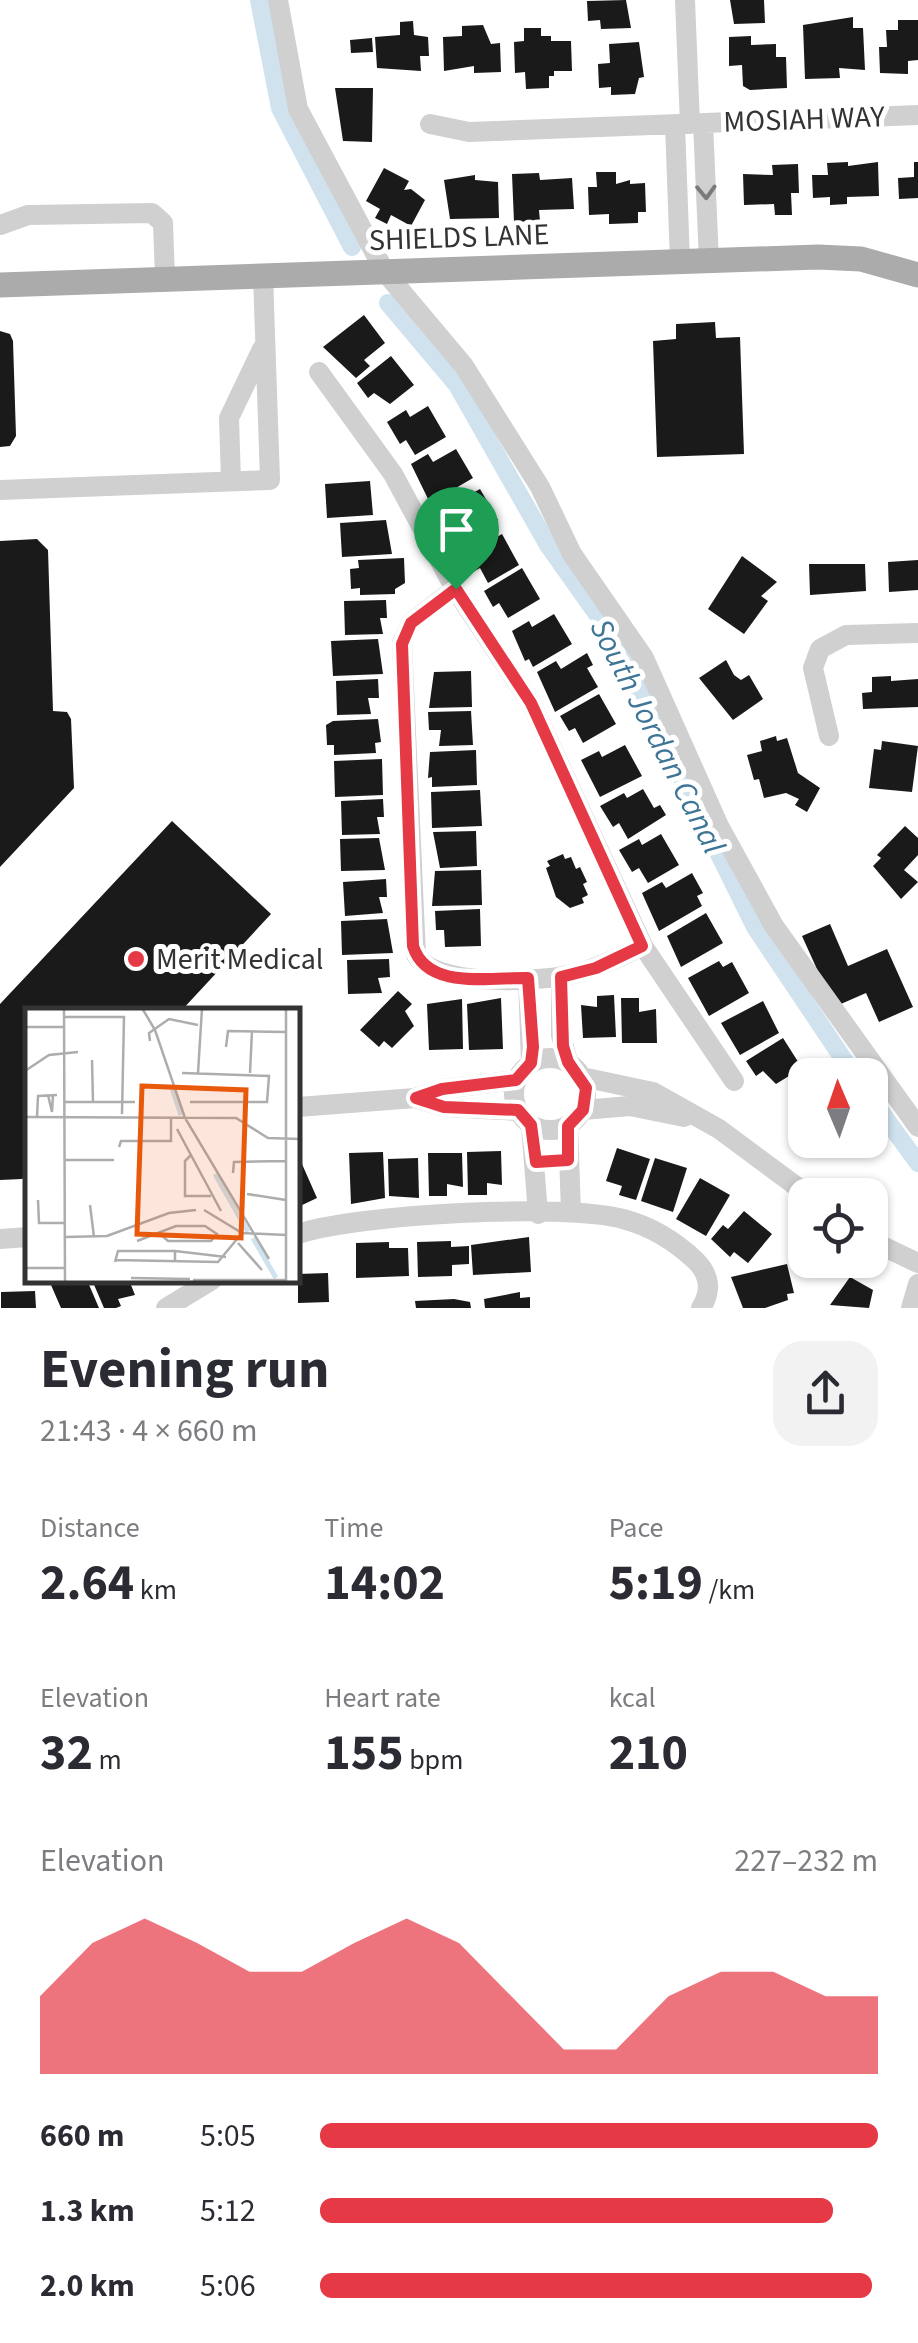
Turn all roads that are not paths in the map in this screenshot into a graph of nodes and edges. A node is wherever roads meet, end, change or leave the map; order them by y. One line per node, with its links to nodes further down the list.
1 (278, 0): 9 (street)
2 (685, 0): 5 (street)
3 (918, 115): 5 (street, MOSIAH WAY)
4 (430, 124): 5 (street, MOSIAH WAY)
5 (689, 124): 7 (street, one-way to 7); 8 (street)
6 (0, 225): 12 (street)
7 (709, 261): 8 (main road, SHIELDS LANE); 11 (main road, SHIELDS LANE)
8 (680, 262): 9 (main road, SHIELDS LANE)
9 (385, 272): 10 (main road, SHIELDS LANE); 35 (street)
10 (263, 275): 12 (main road, SHIELDS LANE); 14 (street)
11 (918, 275)
12 (165, 279): 13 (main road, SHIELDS LANE)
13 (0, 285)
14 (265, 343): 16 (street); 16 (street)
15 (319, 372): 18 (street)
16 (231, 482): 17 (street)
17 (0, 490)
18 (456, 589): 21 (street); 23 (street)
19 (918, 633): 20 (street)
20 (829, 736)
21 (642, 946): 22 (street); 29 (street)
22 (561, 977): 23 (street); 24 (street)
23 (528, 978): 25 (street)
24 (562, 1027): 25 (street); 27 (street)
25 (532, 1028): 26 (street)
26 (531, 1063): 27 (street); 28 (street)
27 (575, 1069): 33 (street); 34 (street)
28 (516, 1080): 30 (street); 32 (street)
29 (734, 1080)
30 (416, 1098): 31 (street); 32 (street)
31 (300, 1107)
32 (524, 1118): 33 (street); 37 (street)
33 (575, 1118): 34 (street); 36 (street)
34 (705, 1121): 38 (street)
35 (918, 1127)
36 (568, 1160): 37 (street); 39 (street)
37 (536, 1162): 40 (street)
38 (788, 1181)
39 (571, 1212): 40 (street); 49 (street)
40 (538, 1214): 41 (street)
41 (300, 1234)
42 (25, 1237): 43 (street)
43 (0, 1239)
44 (888, 1249): 45 (street)
45 (918, 1264)
46 (918, 1284): 50 (street)
47 (205, 1293): 48 (street)
48 (166, 1308)
49 (702, 1308)
50 (911, 1308)

